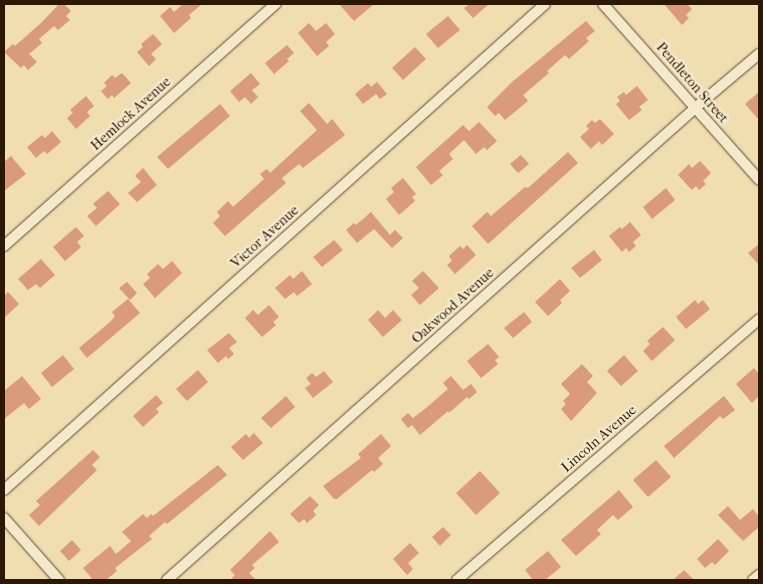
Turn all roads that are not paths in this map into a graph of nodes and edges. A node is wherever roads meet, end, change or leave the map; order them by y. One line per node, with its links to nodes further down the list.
1 (276, 4): 7 (street, Hemlock Avenue)
2 (545, 4): 9 (street, Victor Avenue)
3 (603, 4): 5 (street, Pendleton Street)
4 (759, 54): 5 (street, Oakwood Avenue)
5 (696, 108): 6 (street, Pendleton Street); 13 (street, Oakwood Avenue)
6 (759, 180)
7 (4, 246)
8 (759, 319): 14 (street, Lincoln Avenue)
9 (4, 490)
10 (4, 518): 12 (street)
11 (759, 575): 15 (street)
12 (59, 580)
13 (167, 580)
14 (457, 580)
15 (753, 580)

